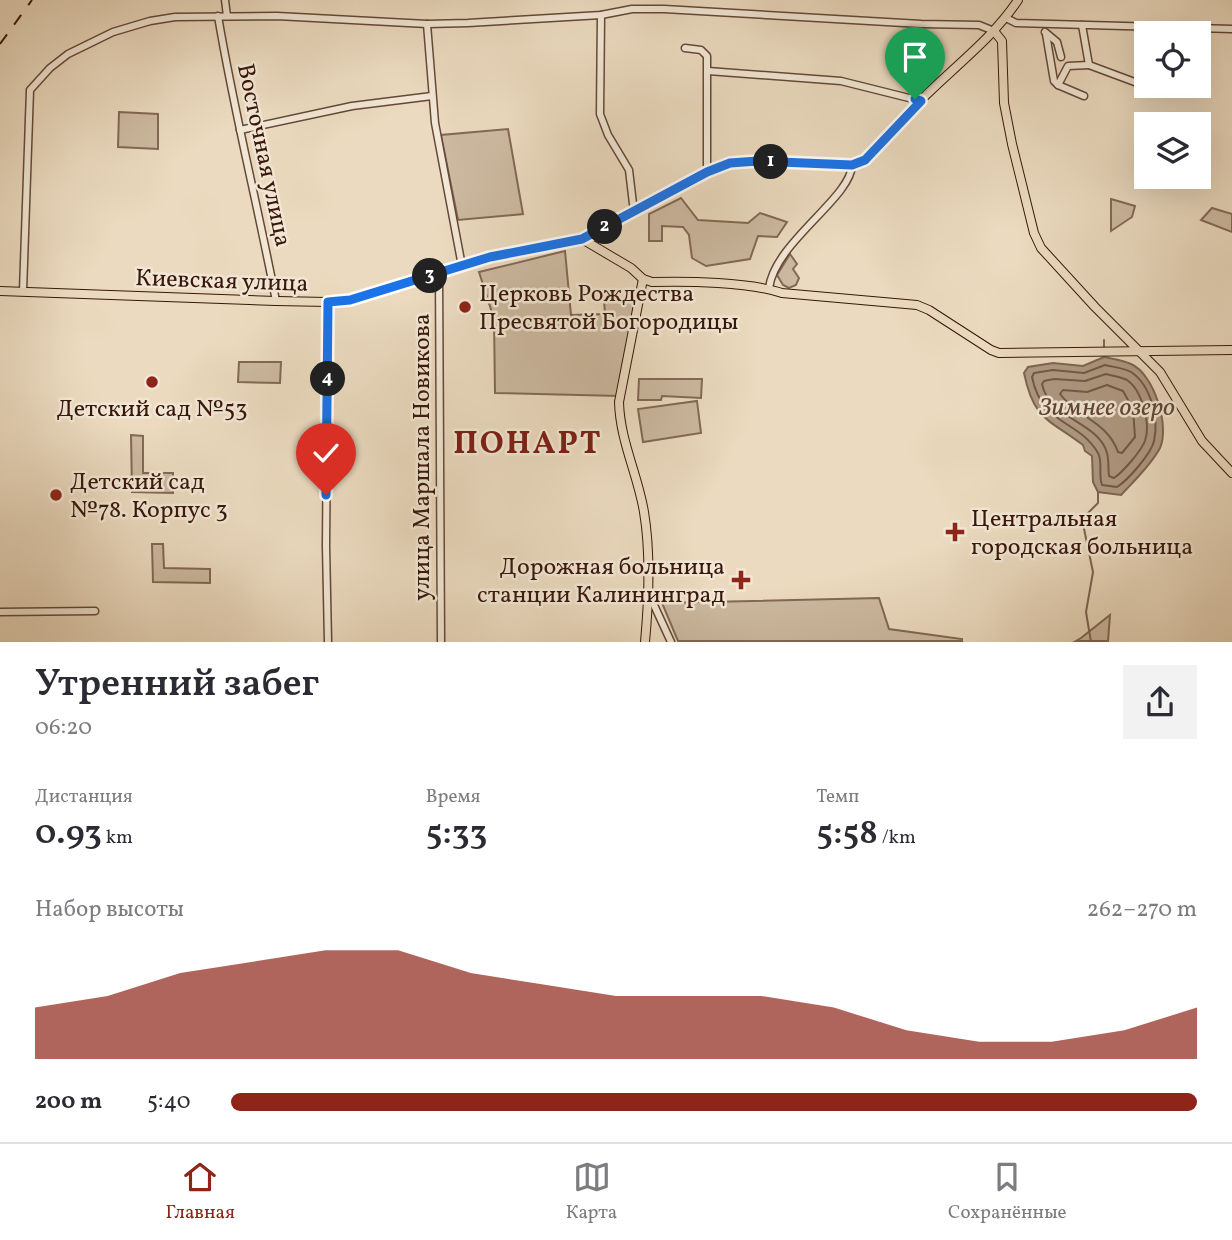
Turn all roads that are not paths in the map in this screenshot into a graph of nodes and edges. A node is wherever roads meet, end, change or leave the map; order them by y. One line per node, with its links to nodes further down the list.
1 (225, 0): 5 (street)
2 (1018, 0): 6 (main road)
3 (601, 15): 7 (street); 11 (street); 25 (street)
4 (218, 16): 5 (street); 22 (street, Восточная улица); 32 (street)
5 (227, 16): 7 (street)
6 (1006, 19): 8 (street); 11 (main road)
7 (427, 24): 19 (street)
8 (1042, 24): 9 (street); 12 (street)
9 (1082, 25): 10 (street); 15 (street)
10 (1232, 29)
11 (994, 31): 21 (main road); 36 (main road)
12 (1046, 34): 14 (street); 18 (street)
13 (685, 48): 16 (street)
14 (1060, 57)
15 (1089, 65): 17 (street); 18 (street)
16 (708, 71): 21 (street); 24 (street)
17 (1134, 82)
18 (1058, 85): 20 (street)
19 (432, 96): 22 (street); 27 (street)
20 (1084, 96)
21 (921, 101): 23 (main road)
22 (240, 130): 33 (street, Восточная улица)
23 (852, 165): 24 (main road, Киевская улица); 30 (street)
24 (707, 172): 25 (main road, Киевская улица)
25 (636, 210): 26 (main road, Киевская улица)
26 (582, 239): 27 (main road, Киевская улица); 29 (main road)
27 (462, 266): 28 (main road, Киевская улица)
28 (439, 273): 34 (main road, Киевская улица); 42 (street, улица Маршала Новикова)
29 (643, 279): 30 (main road); 38 (main road)
30 (769, 288): 36 (main road)
31 (0, 291): 32 (main road, Киевская улица)
32 (23, 291): 33 (main road, Киевская улица)
33 (276, 301): 34 (main road, Киевская улица)
34 (328, 302): 41 (street)
35 (1232, 349): 36 (main road)
36 (1141, 353): 37 (main road)
37 (1232, 473)
38 (648, 592): 43 (main road); 44 (street)
39 (94, 611): 40 (street)
40 (0, 612)
41 (328, 642)
42 (441, 642)
43 (645, 642)
44 (671, 642)

